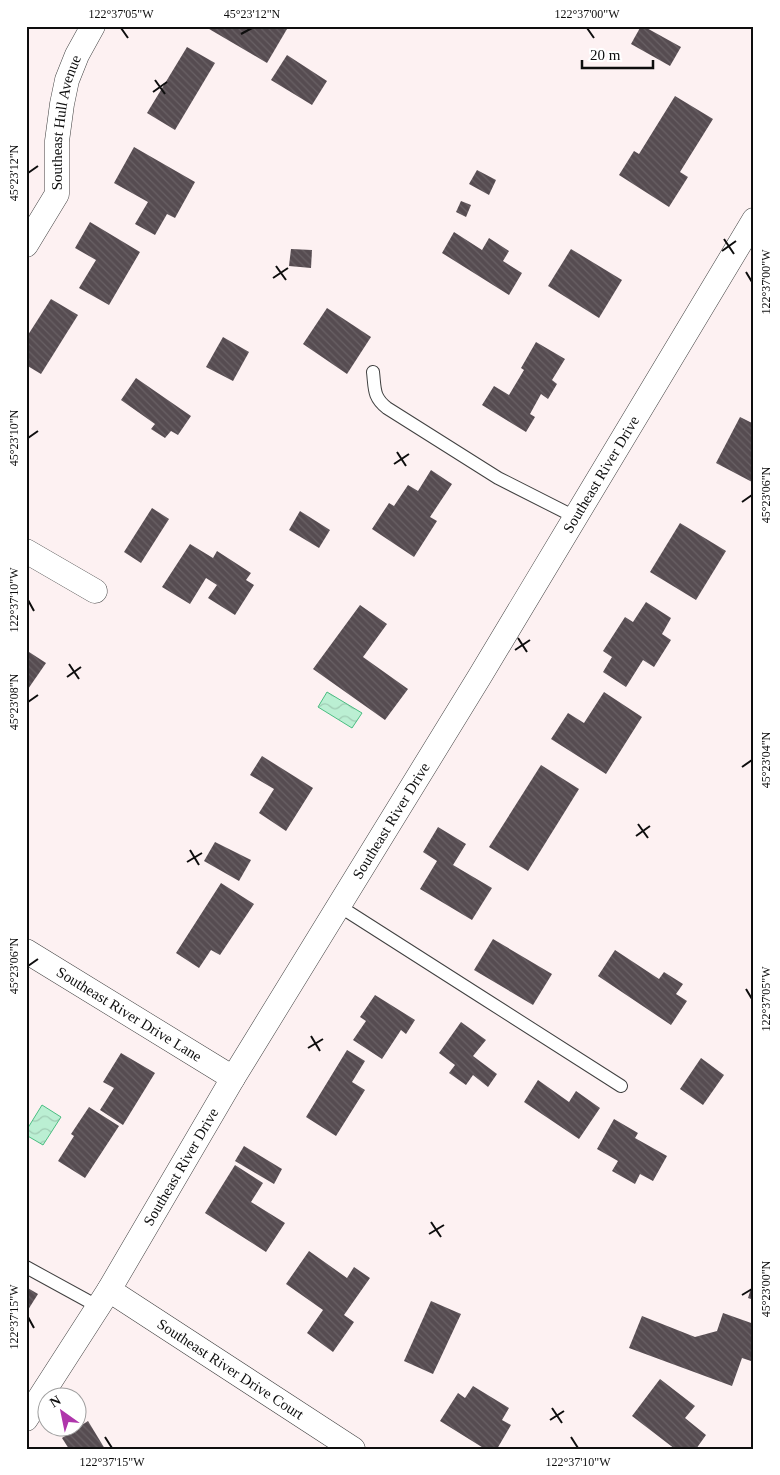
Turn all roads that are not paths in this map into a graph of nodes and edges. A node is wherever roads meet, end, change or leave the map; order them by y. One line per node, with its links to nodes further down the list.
1 (93, 26): 3 (street, Southeast Hull Avenue)
2 (751, 230): 5 (street, Southeast River Drive)
3 (26, 246)
4 (373, 372): 5 (lane)
5 (575, 517): 8 (street, Southeast River Drive)
6 (26, 551): 7 (street)
7 (95, 591)
8 (339, 906): 10 (street, Southeast River Drive); 11 (lane)
9 (26, 951): 10 (street, Southeast River Drive Lane)
10 (233, 1078): 13 (street, Southeast River Drive)
11 (621, 1086)
12 (26, 1267): 13 (lane)
13 (104, 1299): 14 (street, Southeast River Drive); 15 (street, Southeast River Drive Court)
14 (26, 1419)
15 (353, 1449)

